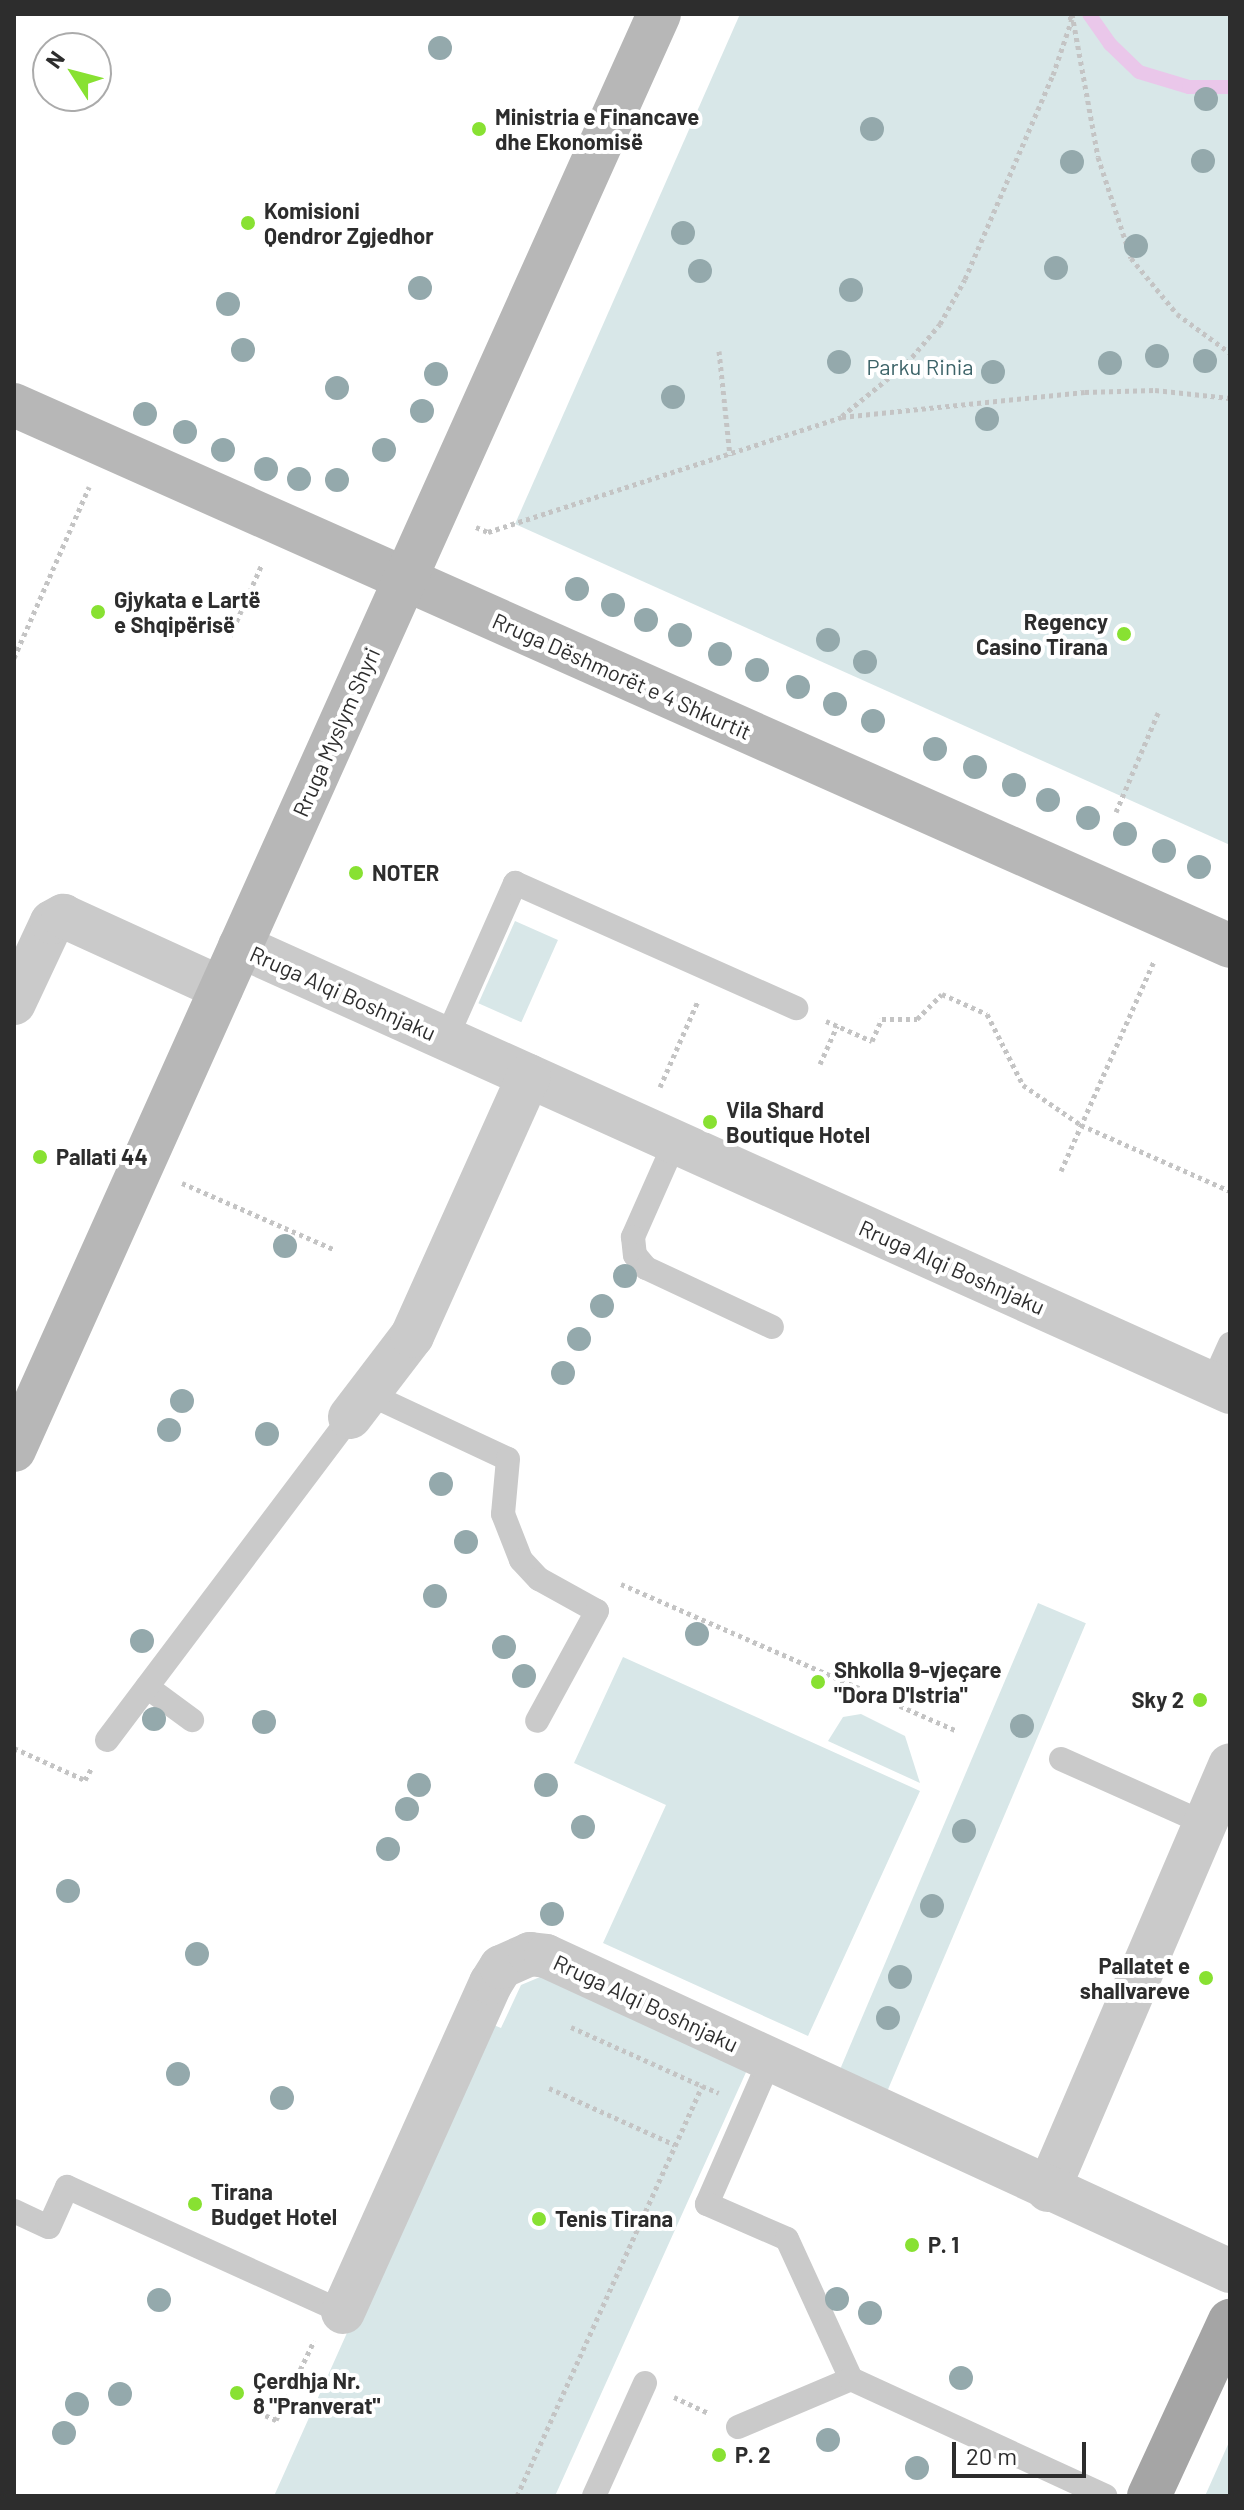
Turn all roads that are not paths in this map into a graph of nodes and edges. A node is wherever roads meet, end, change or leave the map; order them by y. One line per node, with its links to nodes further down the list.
1 (659, 14): 3 (main road, Rruga Myslym Shyri)
2 (14, 405): 3 (main road, Rruga Dëshmorët e 4 Shkurtit)
3 (404, 579): 4 (main road, Rruga Myslym Shyri); 5 (main road, Rruga Dëshmorët e 4 Shkurtit)
4 (240, 946): 7 (main road, Rruga Myslym Shyri); 10 (street, Rruga Alqi Boshnjaku)
5 (1230, 946)
6 (24, 956): 7 (street); 8 (street)
7 (221, 988): 17 (main road, Rruga Myslym Shyri)
8 (14, 1003)
9 (796, 1008): 10 (lane, Rruga Alqi Boshnjaku)
10 (446, 1039): 11 (street, Rruga Alqi Boshnjaku)
11 (529, 1076): 12 (street, Rruga Alqi Boshnjaku); 16 (street)
12 (658, 1135): 13 (lane); 15 (street, Rruga Alqi Boshnjaku)
13 (772, 1327)
14 (1230, 1344): 15 (lane)
15 (1221, 1388)
16 (360, 1406): 18 (lane); 20 (lane)
17 (14, 1450)
18 (147, 1687): 19 (lane); 21 (lane)
19 (192, 1720)
20 (537, 1721)
21 (107, 1740)
22 (1061, 1759): 24 (lane)
23 (1230, 1765): 24 (street)
24 (1204, 1823): 26 (street)
25 (793, 2067): 26 (street, Rruga Alqi Boshnjaku); 29 (street, Rruga Alqi Boshnjaku); 31 (lane)
26 (1048, 2190): 28 (street, Rruga Alqi Boshnjaku)
27 (14, 2211): 29 (lane)
28 (1230, 2271)
29 (332, 2319)
30 (1230, 2321): 36 (main road)
31 (851, 2379): 33 (lane); 35 (lane)
32 (645, 2383): 34 (lane)
33 (738, 2427)
34 (594, 2496)
35 (1105, 2496)
36 (1149, 2496)

